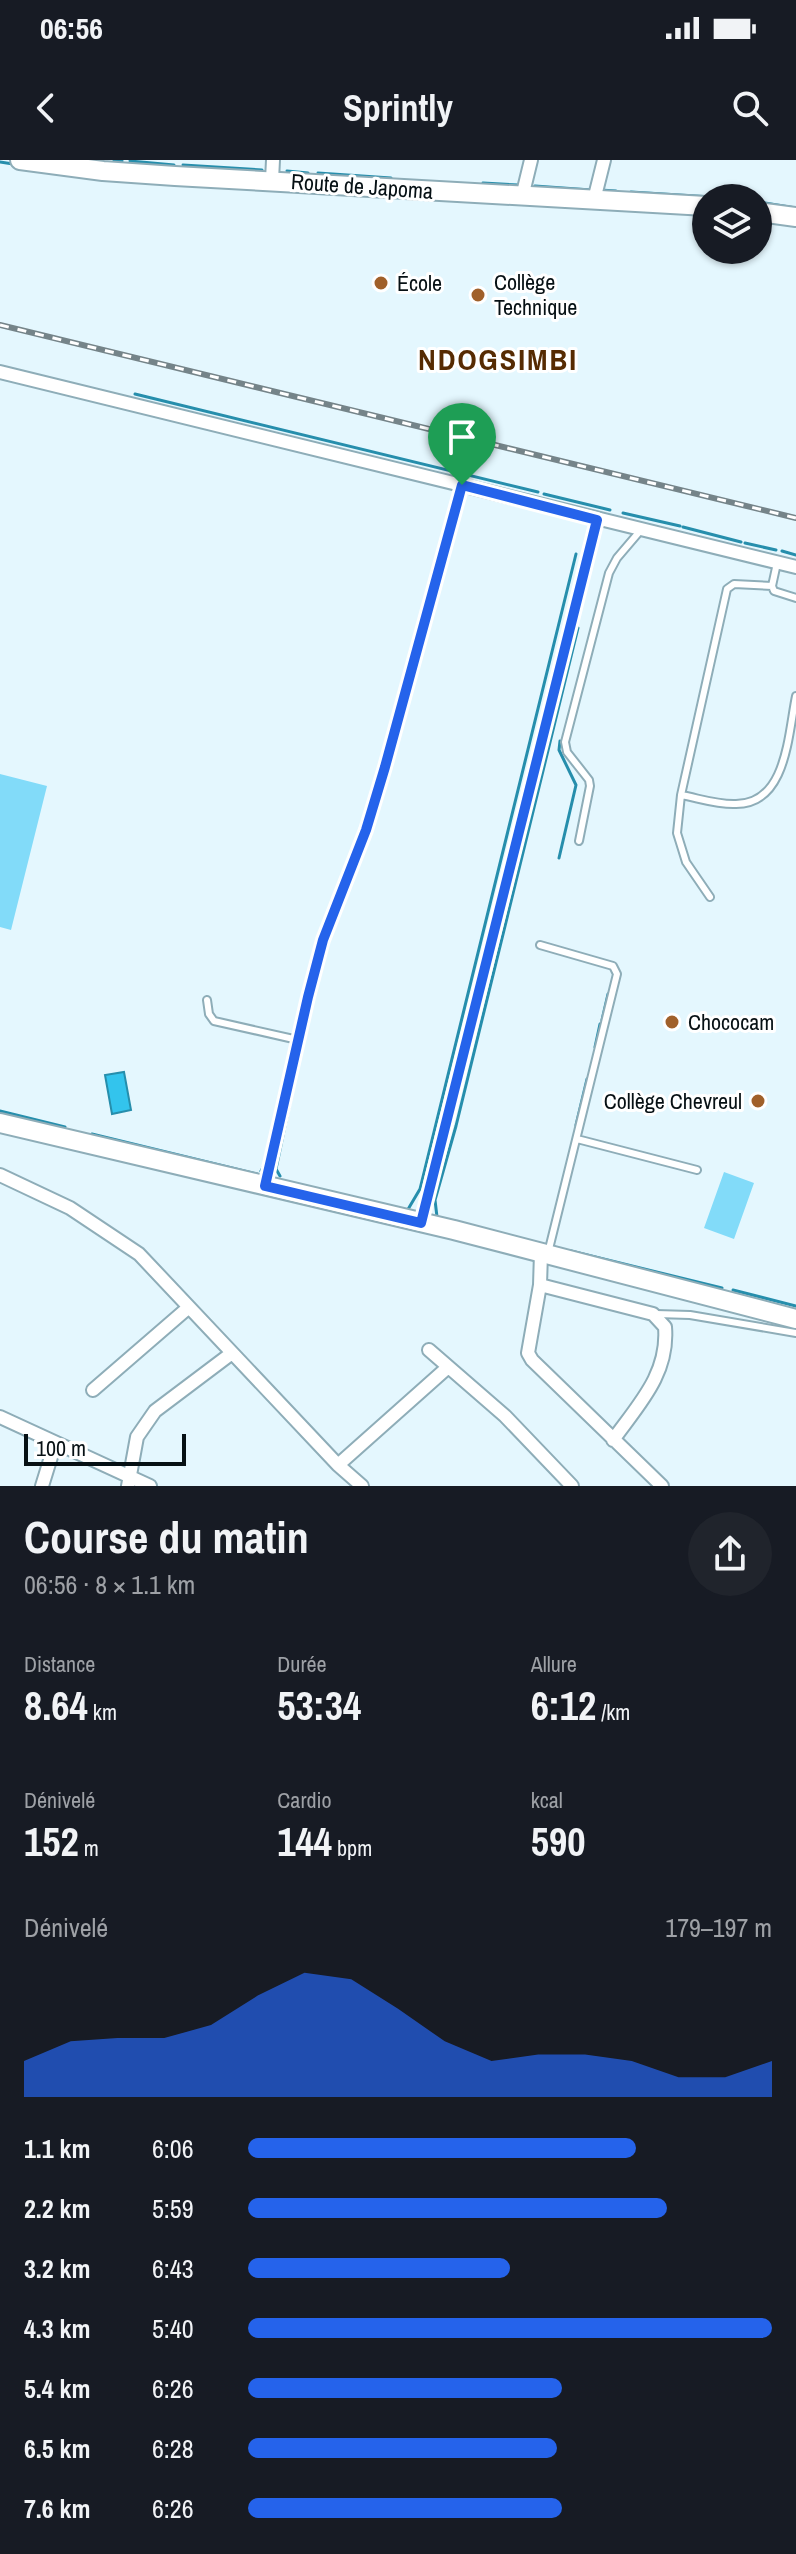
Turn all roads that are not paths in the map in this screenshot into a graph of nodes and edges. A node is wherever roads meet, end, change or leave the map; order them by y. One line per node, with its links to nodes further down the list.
1 (20, 160): 5 (main road, Route de Japoma)
2 (273, 160): 6 (street)
3 (531, 160): 7 (street)
4 (604, 160): 8 (street)
5 (176, 168): 6 (main road, Route de Japoma)
6 (272, 180): 7 (main road, Route de Japoma)
7 (522, 197): 8 (main road, Route de Japoma)
8 (594, 200): 9 (main road, Route de Japoma)
9 (692, 205)
10 (772, 214): 11 (main road)
11 (796, 217)
12 (0, 372): 13 (street)
13 (462, 485): 14 (street); 26 (lane)
14 (597, 520): 15 (street); 32 (lane)
15 (640, 531): 16 (street); 22 (lane)
16 (777, 563): 17 (street); 18 (lane)
17 (796, 567)
18 (772, 586): 19 (lane); 21 (lane)
19 (796, 598)
20 (796, 696): 21 (lane)
21 (681, 795): 23 (lane)
22 (579, 841)
23 (710, 897)
24 (540, 945): 28 (lane)
25 (207, 1000): 26 (lane)
26 (298, 1040): 31 (lane)
27 (0, 1123): 31 (main road)
28 (577, 1139): 29 (lane); 33 (lane)
29 (697, 1170)
30 (0, 1175): 35 (street)
31 (265, 1186): 32 (main road)
32 (421, 1223): 33 (main road)
33 (543, 1255): 34 (street); 37 (main road)
34 (540, 1279): 36 (street); 44 (street)
35 (189, 1307): 40 (street); 42 (street)
36 (653, 1314): 38 (lane); 44 (street)
37 (796, 1319)
38 (796, 1333)
39 (429, 1350): 41 (street)
40 (232, 1353): 46 (street); 47 (street)
41 (447, 1368): 46 (street); 51 (street)
42 (93, 1390)
43 (0, 1417): 45 (street)
44 (613, 1440): 52 (street)
45 (55, 1444): 47 (street); 48 (street)
46 (338, 1465): 50 (street)
47 (129, 1482): 49 (street)
48 (42, 1486)
49 (150, 1486)
50 (362, 1486)
51 (572, 1486)
52 (662, 1486)

